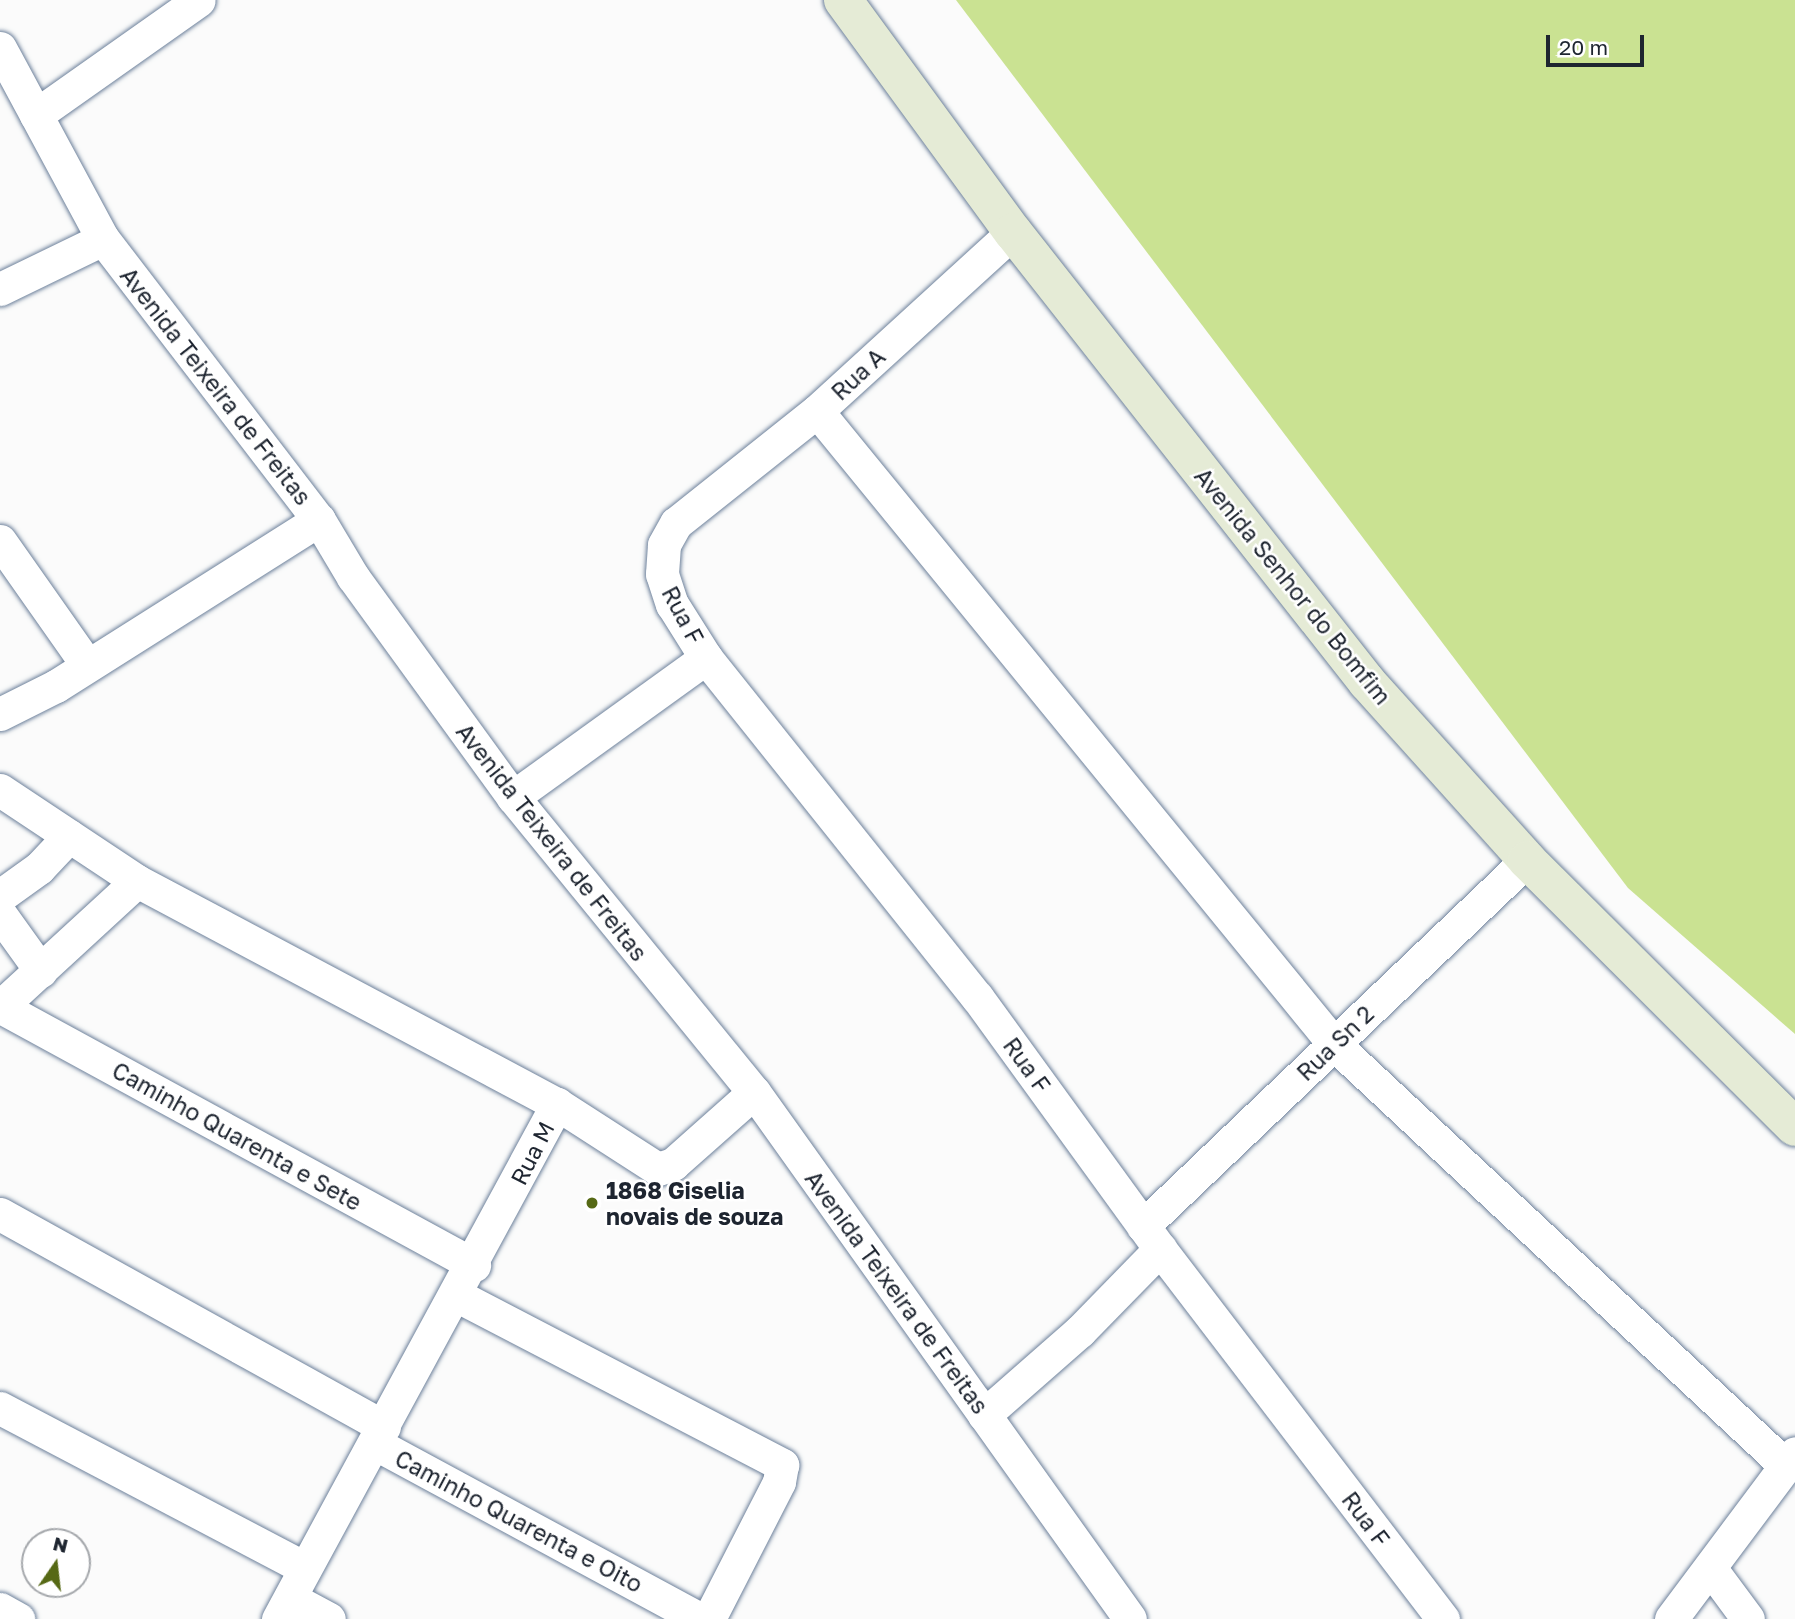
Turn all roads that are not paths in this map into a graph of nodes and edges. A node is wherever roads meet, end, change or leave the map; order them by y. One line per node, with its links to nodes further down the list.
1 (199, 0): 4 (street)
2 (843, 0): 5 (street, Avenida Senhor do Bomfim)
3 (0, 48): 4 (street, Avenida Teixeira de Freitas)
4 (36, 115): 6 (street, Avenida Teixeira de Freitas)
5 (1013, 232): 8 (street, Rua A); 18 (street, Avenida Senhor do Bomfim)
6 (103, 239): 7 (street); 10 (street, Avenida Teixeira de Freitas)
7 (0, 289)
8 (817, 411): 9 (street, Rua A); 24 (street)
9 (694, 505): 12 (street, Rua F)
10 (319, 520): 13 (street); 16 (street, Avenida Teixeira de Freitas)
11 (0, 541): 13 (street)
12 (706, 658): 16 (street); 29 (street, Rua F)
13 (87, 665): 14 (street)
14 (0, 714)
15 (0, 790): 17 (street, Rua M)
16 (513, 797): 25 (street, Avenida Teixeira de Freitas)
17 (69, 836): 19 (street, Rua M); 20 (street)
18 (1527, 860): 24 (street, Rua Sn 2); 27 (street, Avenida Senhor do Bomfim)
19 (137, 881): 22 (street); 26 (street, Rua M)
20 (0, 896)
21 (0, 914): 22 (street)
22 (41, 971): 23 (street)
23 (0, 1007): 30 (street, Caminho Quarenta e Sete)
24 (1334, 1044): 29 (street, Rua Sn 2); 35 (street)
25 (754, 1091): 26 (street); 33 (street, Avenida Teixeira de Freitas)
26 (557, 1104): 30 (street, Rua M)
27 (1795, 1127)
28 (0, 1214): 34 (street, Caminho Quarenta e Oito)
29 (1151, 1238): 33 (street, Rua Sn 2); 45 (street, Rua F)
30 (474, 1265): 31 (street, Rua M)
31 (456, 1295): 34 (street, Rua M); 43 (street)
32 (0, 1408): 36 (street)
33 (984, 1415): 44 (street, Avenida Teixeira de Freitas)
34 (380, 1436): 36 (street, Rua M); 42 (street, Caminho Quarenta e Oito)
35 (1790, 1459): 37 (street)
36 (305, 1568): 38 (street, Rua M)
37 (1711, 1569): 46 (street); 47 (street)
38 (284, 1608): 41 (street)
39 (0, 1609): 40 (street)
40 (18, 1619)
41 (328, 1619)
42 (700, 1619)
43 (709, 1619)
44 (1130, 1619)
45 (1443, 1619)
46 (1671, 1619)
47 (1748, 1619)

